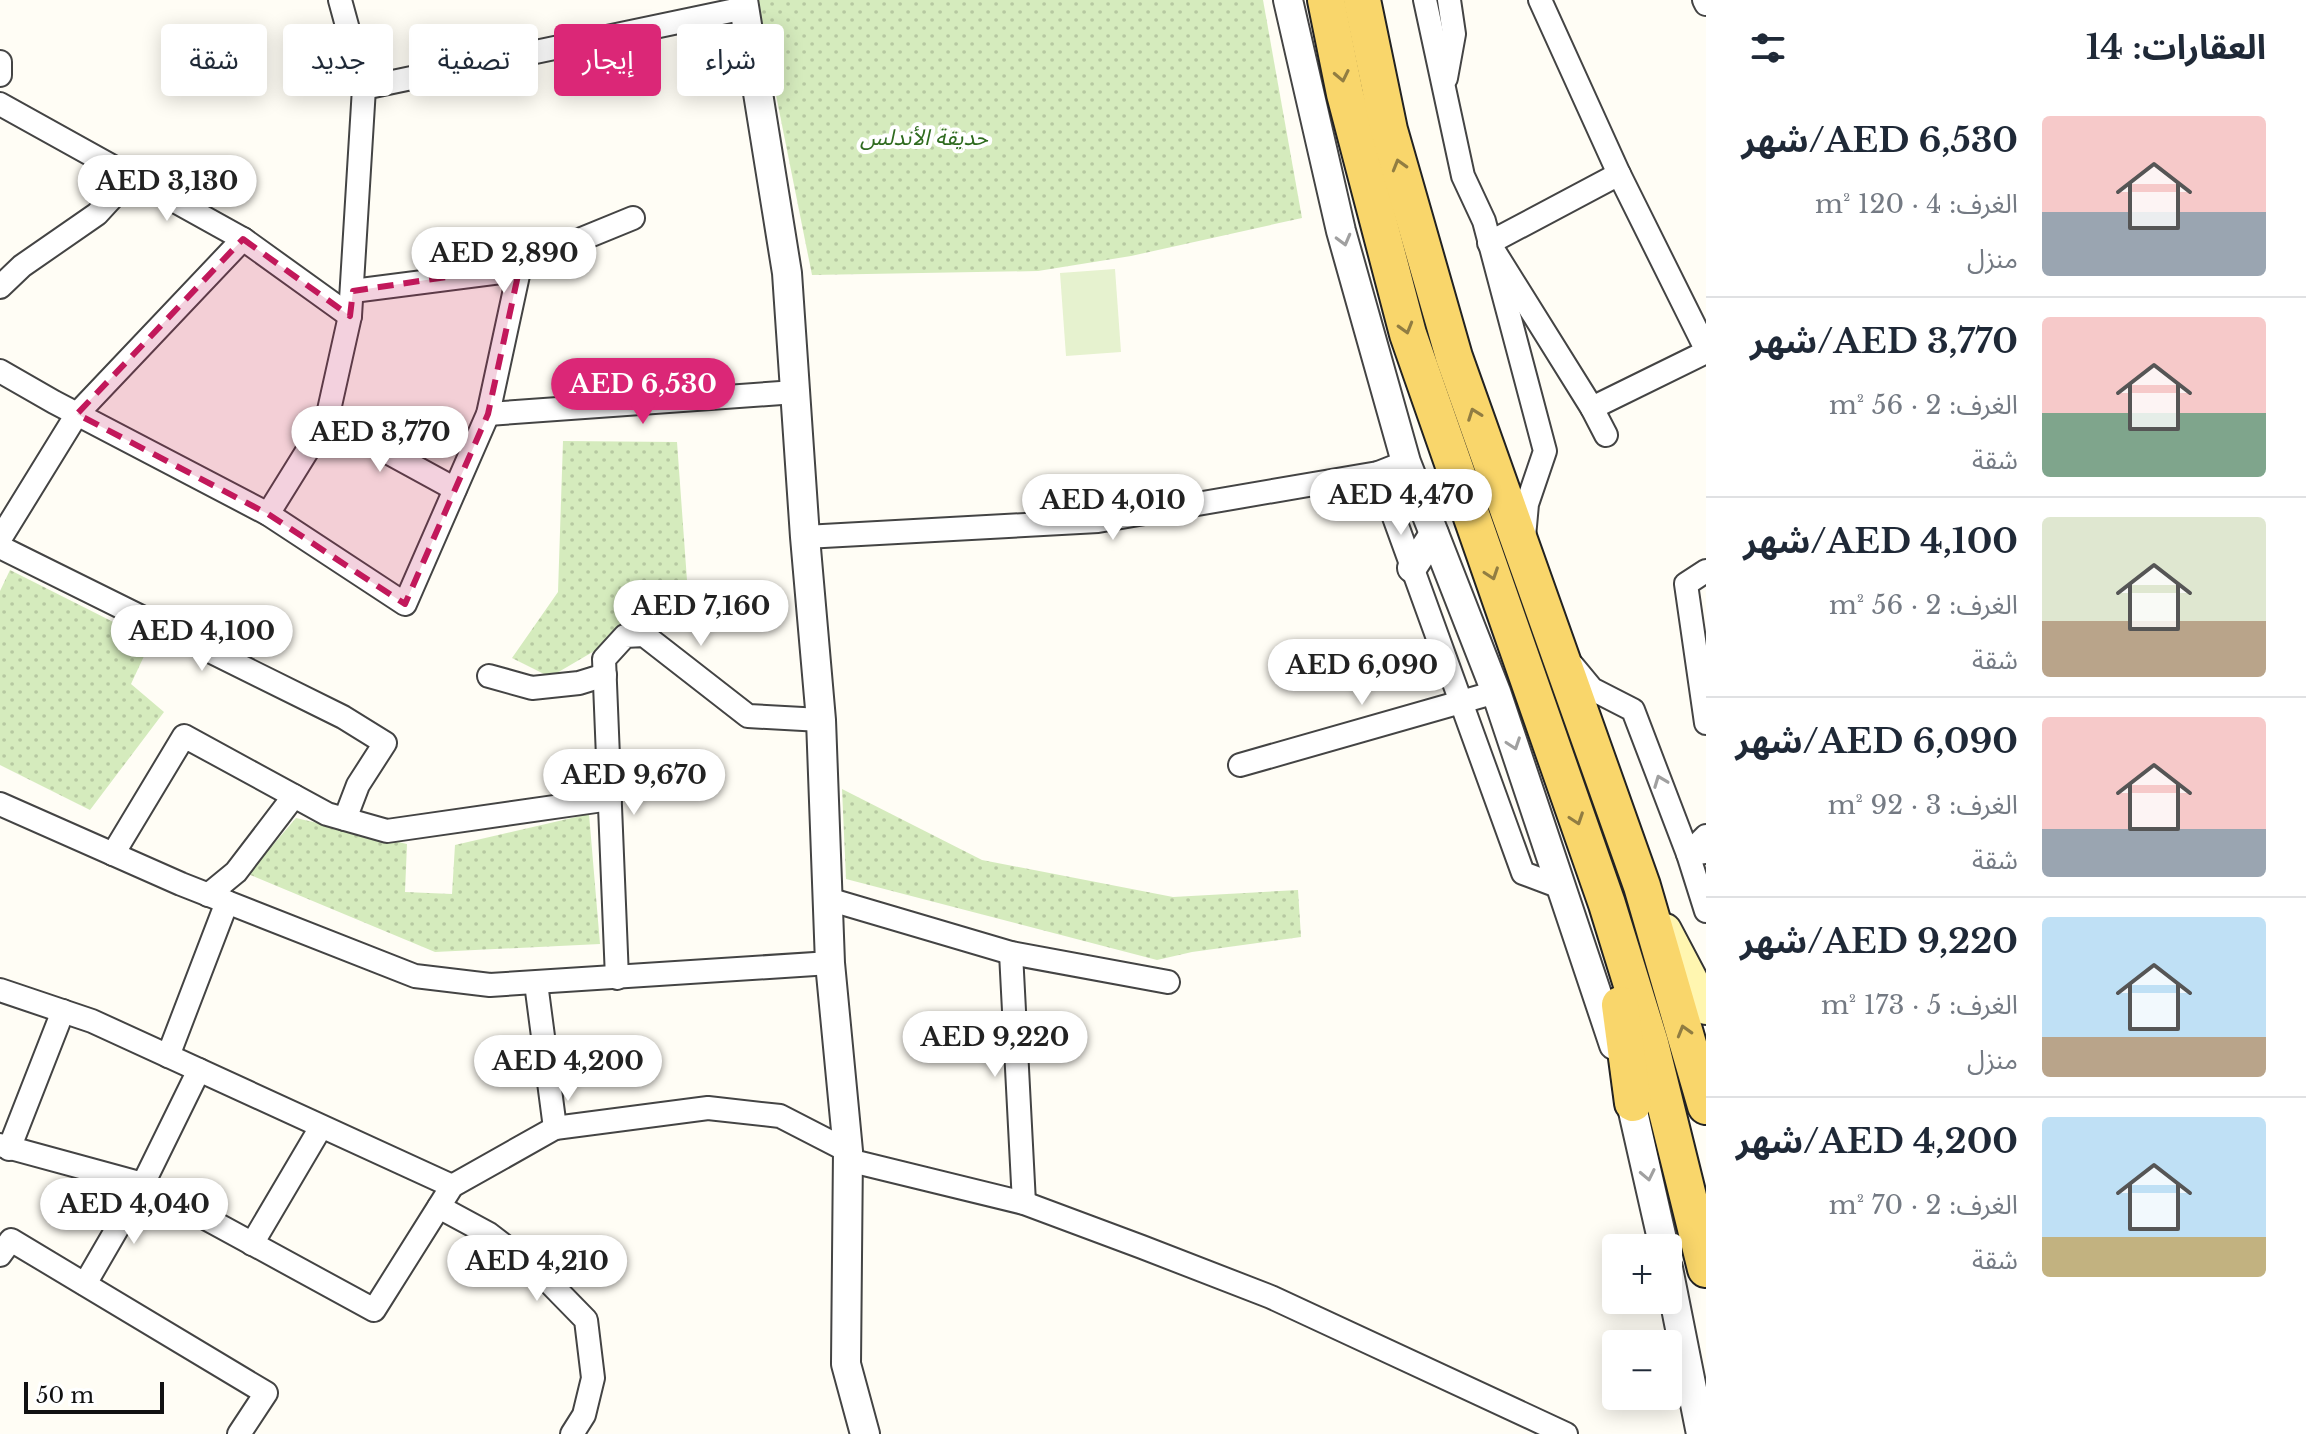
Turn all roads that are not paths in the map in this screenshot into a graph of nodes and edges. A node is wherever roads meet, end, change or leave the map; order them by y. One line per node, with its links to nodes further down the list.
1 (340, 0): 9 (street)
2 (1288, 0): 25 (street, one-way to 25)
3 (1326, 0): 34 (main road, one-way to 34)
4 (1362, 0): 43 (main road, one-way to 4)
5 (1425, 0): 13 (street)
6 (1449, 0): 13 (street)
7 (1540, 0): 16 (street)
8 (744, 4): 12 (street); 28 (street)
9 (347, 24)
10 (0, 62): 11 (street)
11 (0, 75)
12 (393, 82)
13 (1444, 88): 20 (street)
14 (363, 96): 23 (street)
15 (0, 104): 17 (street)
16 (1619, 174): 20 (street); 26 (street)
17 (131, 177): 19 (street); 22 (street)
18 (633, 218): 21 (street)
19 (243, 239): 24 (street); 30 (street)
20 (1489, 243): 29 (street); 43 (street)
21 (520, 266): 23 (street); 31 (street)
22 (0, 287)
23 (353, 291): 24 (street)
24 (350, 316): 32 (street)
25 (1367, 323): 34 (street); 35 (street)
26 (1704, 342): 29 (street)
27 (0, 371): 30 (street)
28 (795, 392): 31 (street); 40 (street)
29 (1592, 408): 33 (street)
30 (77, 414): 38 (street); 41 (street)
31 (488, 414): 37 (street)
32 (327, 419): 37 (street); 38 (street)
33 (1606, 435)
34 (1450, 456): 66 (main road, one-way to 66)
35 (1406, 462): 36 (street); 39 (street)
36 (1378, 473): 40 (street); 44 (street)
37 (455, 489): 38 (street)
38 (268, 514)
39 (1434, 534): 44 (street); 50 (street)
40 (805, 537): 52 (street)
41 (0, 539)
42 (0, 547): 58 (street)
43 (1523, 550): 47 (main road)
44 (1412, 568): 51 (street)
45 (1706, 571): 46 (street)
46 (1696, 583): 53 (street)
47 (1559, 650): 60 (street, one-way to 47); 62 (main road)
48 (605, 675): 49 (street); 52 (street); 56 (street)
49 (489, 676)
50 (1496, 692): 51 (street); 63 (street, one-way to 63)
51 (1460, 703): 54 (street); 63 (street)
52 (821, 720): 65 (street)
53 (1706, 723)
54 (1240, 765)
55 (294, 796): 58 (street); 61 (street); 64 (street)
56 (610, 799): 58 (street); 70 (street)
57 (0, 804): 61 (street)
58 (345, 819)
59 (1706, 836): 60 (street)
60 (1697, 853): 67 (street)
61 (113, 854): 64 (street)
62 (1642, 886): 74 (main road); 79 (main road, one-way to 62)
63 (1563, 888): 78 (street)
64 (217, 898): 72 (street); 76 (street)
65 (828, 899): 68 (street); 69 (street)
66 (1607, 904): 78 (main road); 91 (main road)
67 (1706, 911)
68 (1011, 953): 71 (street); 86 (street)
69 (830, 963): 70 (street); 83 (street)
70 (617, 978): 72 (street)
71 (1168, 982)
72 (536, 983): 81 (street)
73 (0, 990): 75 (street)
74 (1706, 1008)
75 (63, 1011): 76 (street); 82 (street)
76 (168, 1056): 77 (street)
77 (199, 1070): 80 (street); 84 (street)
78 (1633, 1103): 88 (street, one-way to 88)
79 (1706, 1106)
80 (321, 1127): 85 (street); 89 (street)
81 (555, 1128): 83 (street); 85 (street)
82 (4, 1147): 84 (street)
83 (848, 1156): 86 (street); 96 (street)
84 (143, 1184): 89 (street); 92 (street)
85 (452, 1186): 87 (street)
86 (1024, 1203): 97 (street)
87 (439, 1207): 89 (street); 95 (street)
88 (1661, 1234)
89 (252, 1244)
90 (0, 1255): 92 (street)
91 (1706, 1269)
92 (85, 1284): 94 (street)
93 (1677, 1314): 98 (street)
94 (239, 1434)
95 (572, 1434)
96 (865, 1434)
97 (1566, 1434)
98 (1701, 1434)

